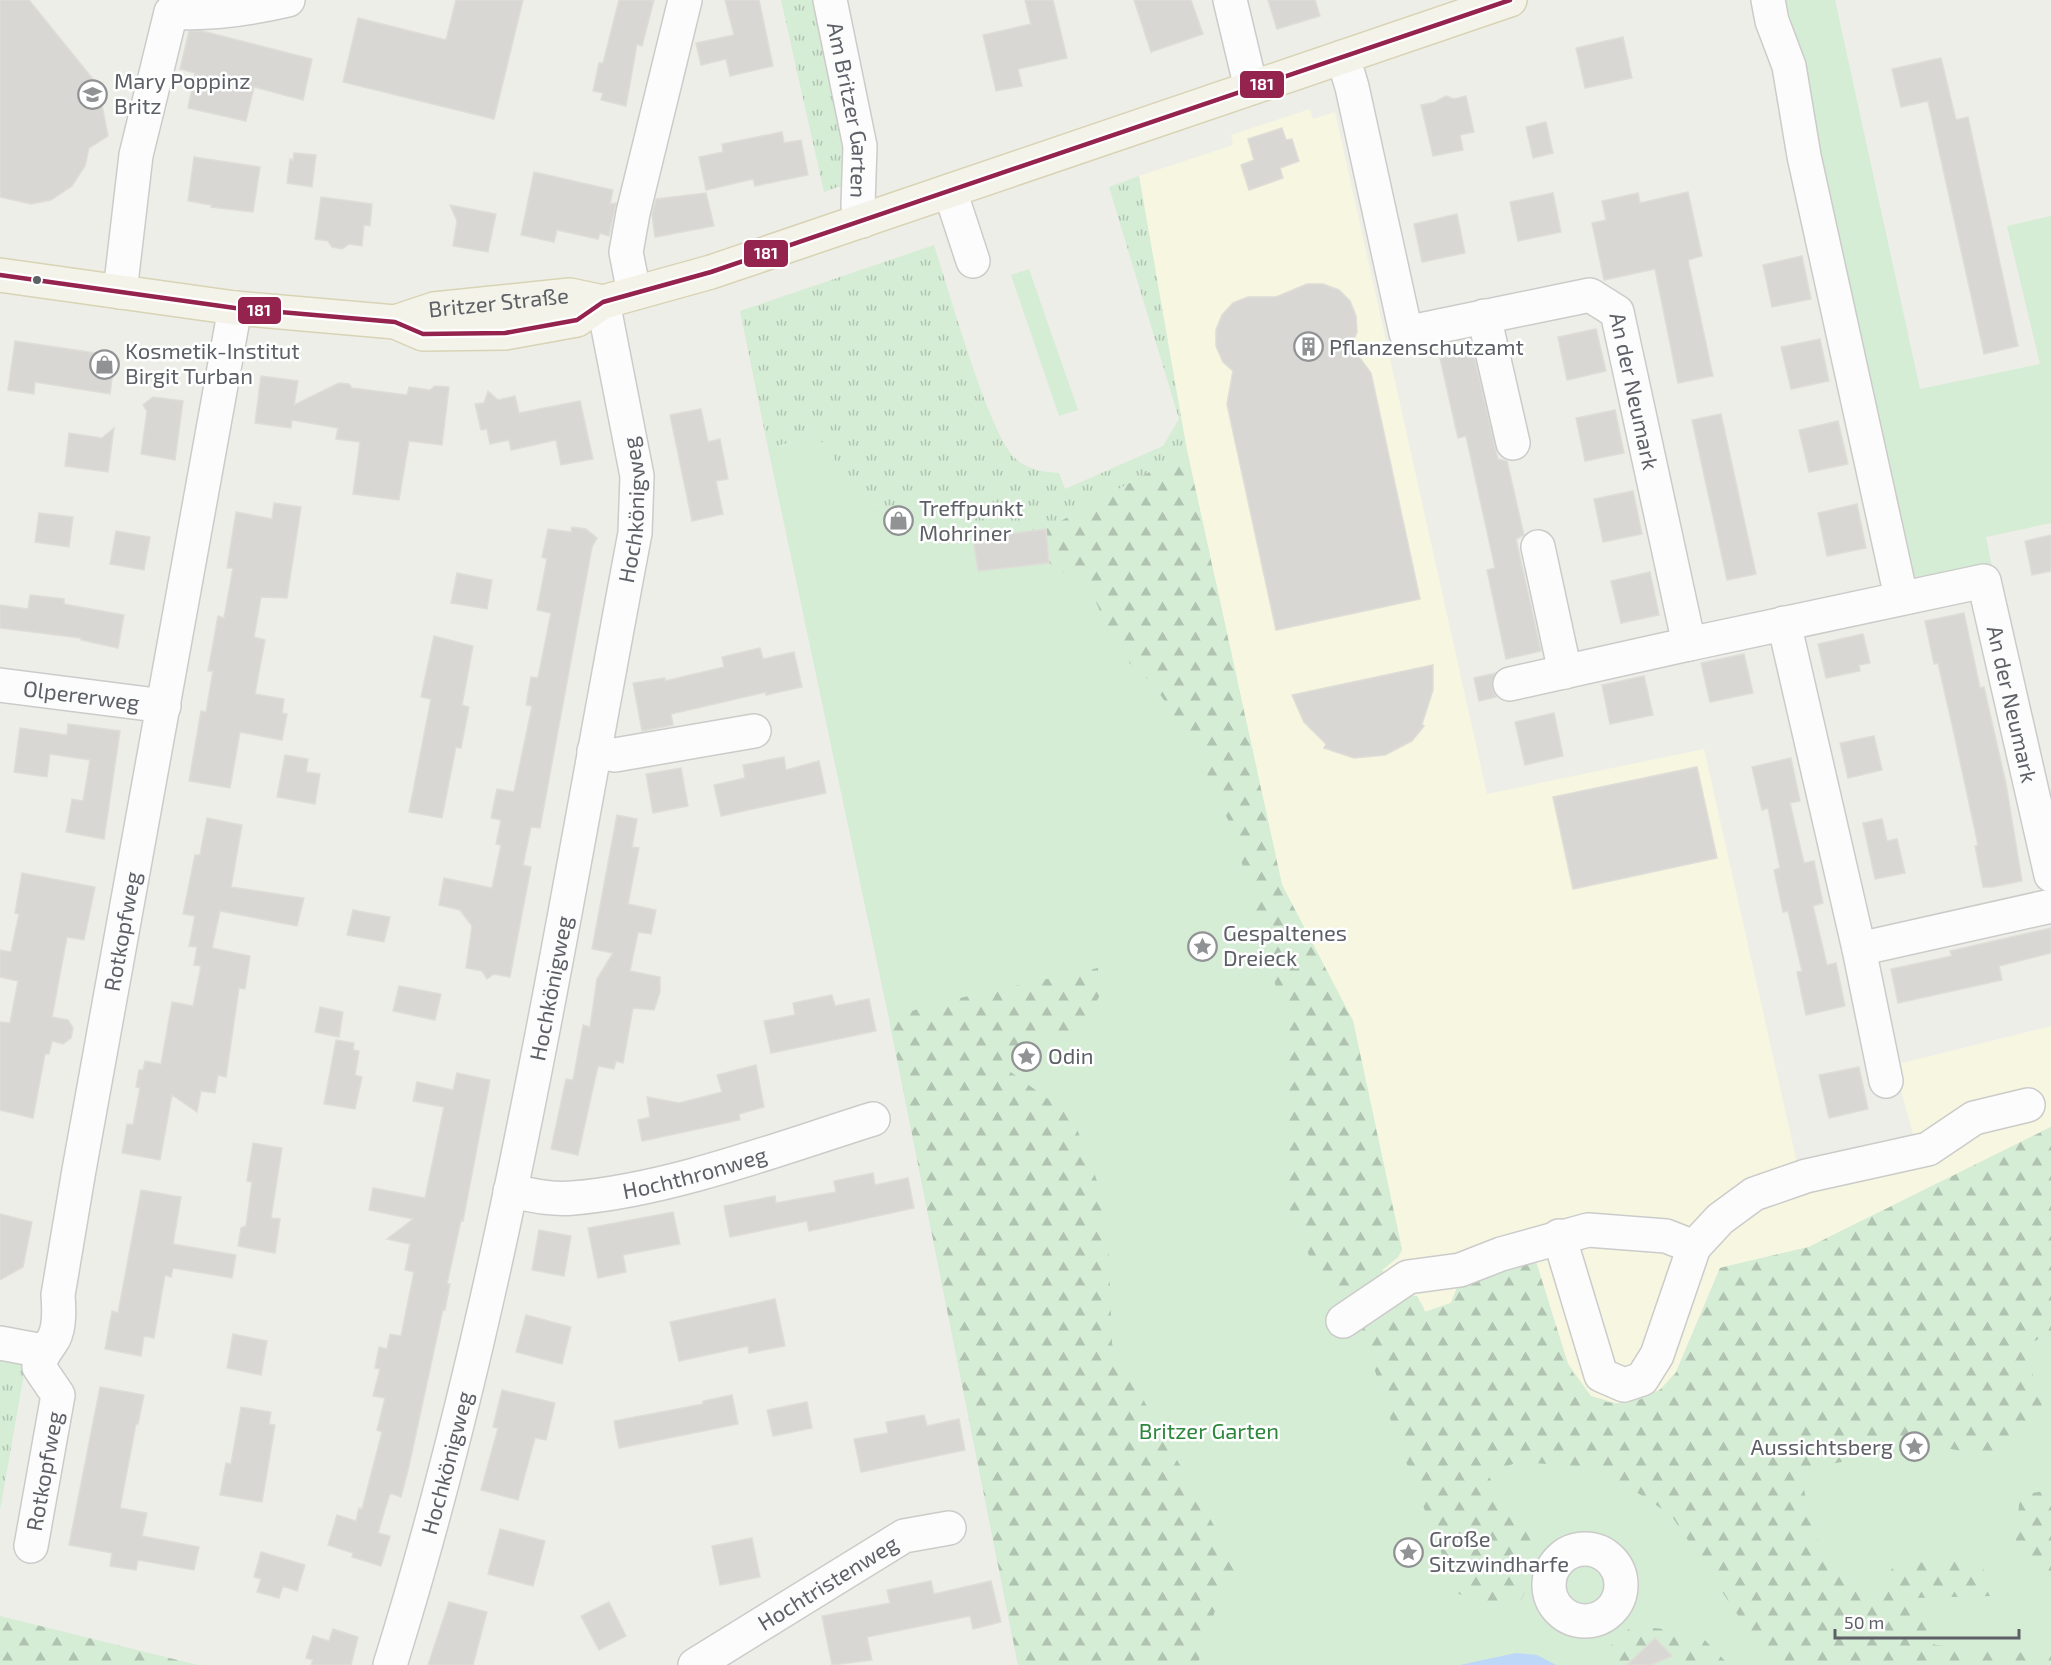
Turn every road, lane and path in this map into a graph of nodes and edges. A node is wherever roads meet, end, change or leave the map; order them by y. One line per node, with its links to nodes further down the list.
1 (288, 0): 13 (street)
2 (685, 0): 14 (street)
3 (830, 0): 10 (street, Am Britzer Garten)
4 (1230, 0): 8 (street)
5 (1510, 0): 7 (main road, Britzer Straße)
6 (1768, 0): 20 (street)
7 (1343, 57): 8 (main road, Britzer Straße); 17 (street, An der Neumark)
8 (1251, 88): 9 (main road, Britzer Straße)
9 (950, 191): 10 (main road, Britzer Straße); 11 (street)
10 (862, 221): 14 (main road, Britzer Straße)
11 (973, 261)
12 (0, 275): 13 (main road, Britzer Straße)
13 (120, 292): 16 (main road, Britzer Straße)
14 (634, 293): 15 (main road, Britzer Straße)
15 (603, 302): 16 (main road, Britzer Straße); 28 (street, Hochkönigweg)
16 (235, 308): 26 (street, Rotkopfweg)
17 (1484, 316): 18 (street); 22 (street, An der Neumark)
18 (1513, 443)
19 (1538, 548): 23 (street)
20 (1901, 597): 21 (street, An der Neumark); 29 (street, An der Neumark)
21 (1784, 623): 22 (street, An der Neumark); 31 (street)
22 (1689, 644): 23 (street, An der Neumark)
23 (1565, 672): 24 (street, An der Neumark)
24 (1510, 684)
25 (0, 685): 26 (street, Olpererweg)
26 (164, 706): 40 (street, Rotkopfweg)
27 (754, 731): 28 (street)
28 (594, 751): 35 (street, Hochkönigweg)
29 (2051, 875)
30 (2051, 906): 31 (street)
31 (1859, 949): 32 (street)
32 (1886, 1081)
33 (2028, 1105): 37 (street)
34 (873, 1119): 35 (street, Hochthronweg)
35 (510, 1191): 44 (street, Hochkönigweg)
36 (1559, 1236): 37 (street); 37 (street); 38 (street)
37 (1694, 1246)
38 (1343, 1321)
39 (0, 1343): 40 (street)
40 (43, 1351): 42 (street, Rotkopfweg)
41 (949, 1528): 43 (street, Hochtristenweg)
42 (31, 1546)
43 (707, 1661)
44 (390, 1665)

